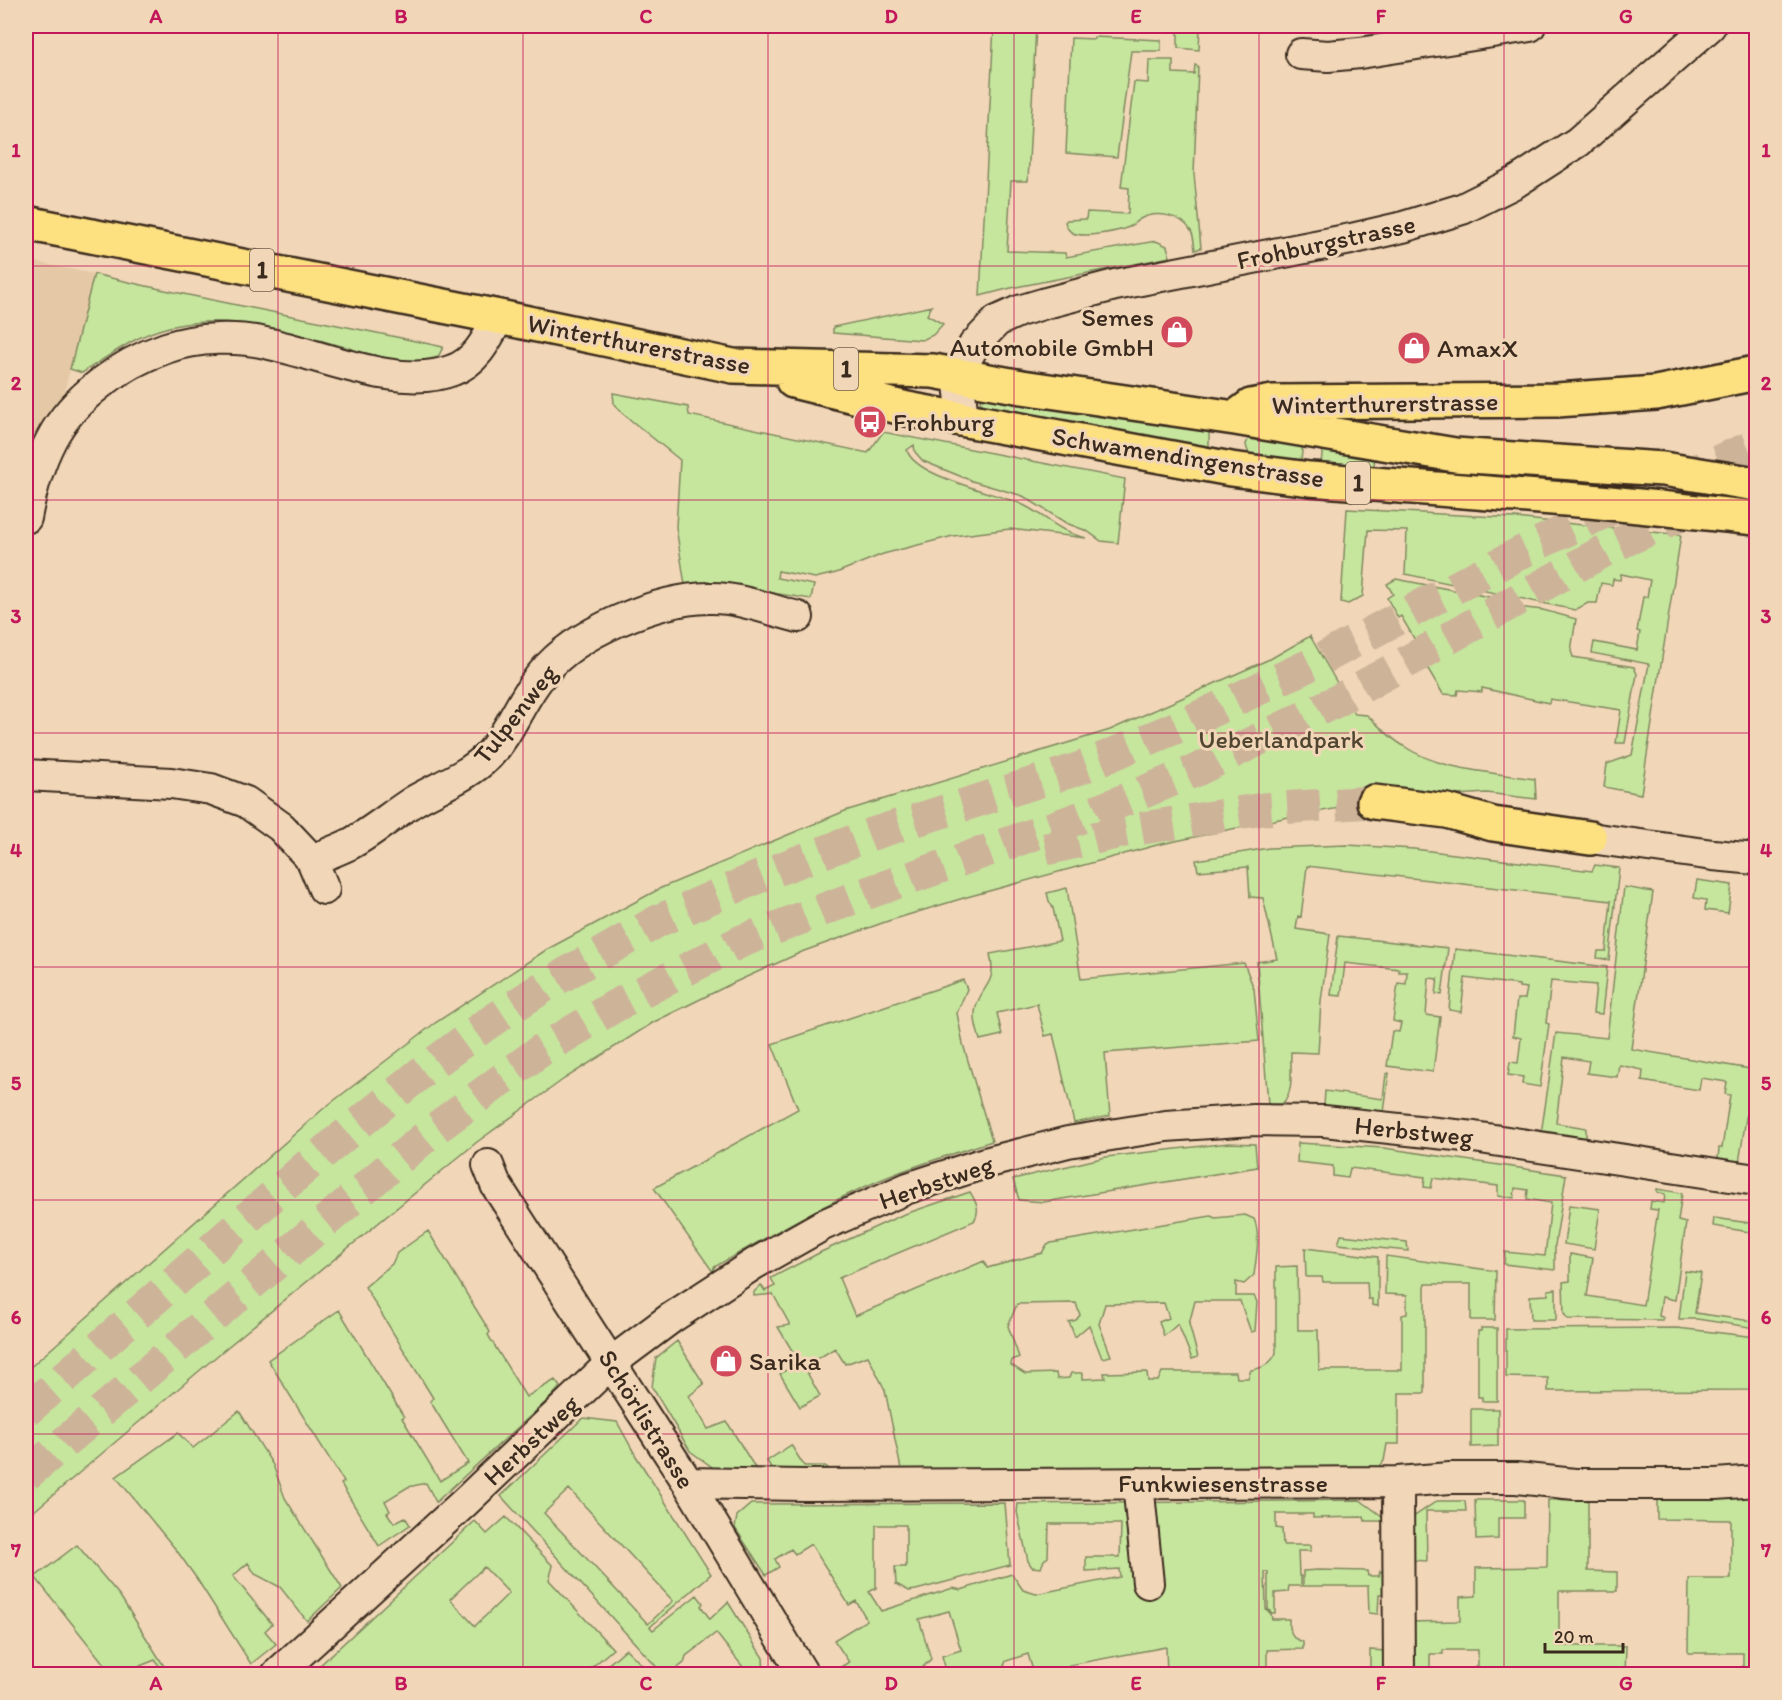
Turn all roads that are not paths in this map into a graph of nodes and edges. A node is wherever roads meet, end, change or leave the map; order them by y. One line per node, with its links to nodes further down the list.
1 (1530, 26): 3 (street)
2 (1710, 26): 8 (street, Frohburgstrasse)
3 (1301, 54)
4 (26, 223): 5 (main road, Winterthurerstrasse / 1)
5 (499, 317): 6 (main road, Winterthurerstrasse / 1); 13 (street)
6 (733, 366): 8 (main road, Winterthurerstrasse / 1); 10 (main road, Schwamendingenstrasse / 1)
7 (1756, 373): 9 (main road, Winterthurerstrasse)
8 (958, 375): 9 (main road, Winterthurerstrasse / 1); 10 (street)
9 (1235, 418): 11 (main road); 12 (main road, Schwamendingenstrasse)
10 (963, 419): 11 (main road, Schwamendingenstrasse / 1)
11 (1231, 469): 14 (main road, Schwamendingenstrasse / 1)
12 (1756, 484)
13 (26, 518)
14 (1756, 518)
15 (798, 617): 20 (street, Tulpenweg)
16 (26, 775): 20 (street)
17 (1374, 802): 18 (main road)
18 (1590, 838): 19 (street)
19 (1756, 859)
20 (312, 860): 21 (street)
21 (324, 889)
22 (488, 1165): 24 (street, Schörlistrasse)
23 (1756, 1180): 24 (street, Herbstweg)
24 (612, 1362): 27 (street, Schörlistrasse); 30 (street, Herbstweg)
25 (1756, 1481): 26 (street, Funkwiesenstrasse)
26 (1398, 1482): 28 (street, Funkwiesenstrasse); 32 (street)
27 (688, 1483): 28 (street, Funkwiesenstrasse); 31 (street, Schörlistrasse)
28 (1138, 1483): 29 (street)
29 (1148, 1583)
30 (277, 1674)
31 (803, 1674)
32 (1399, 1674)

